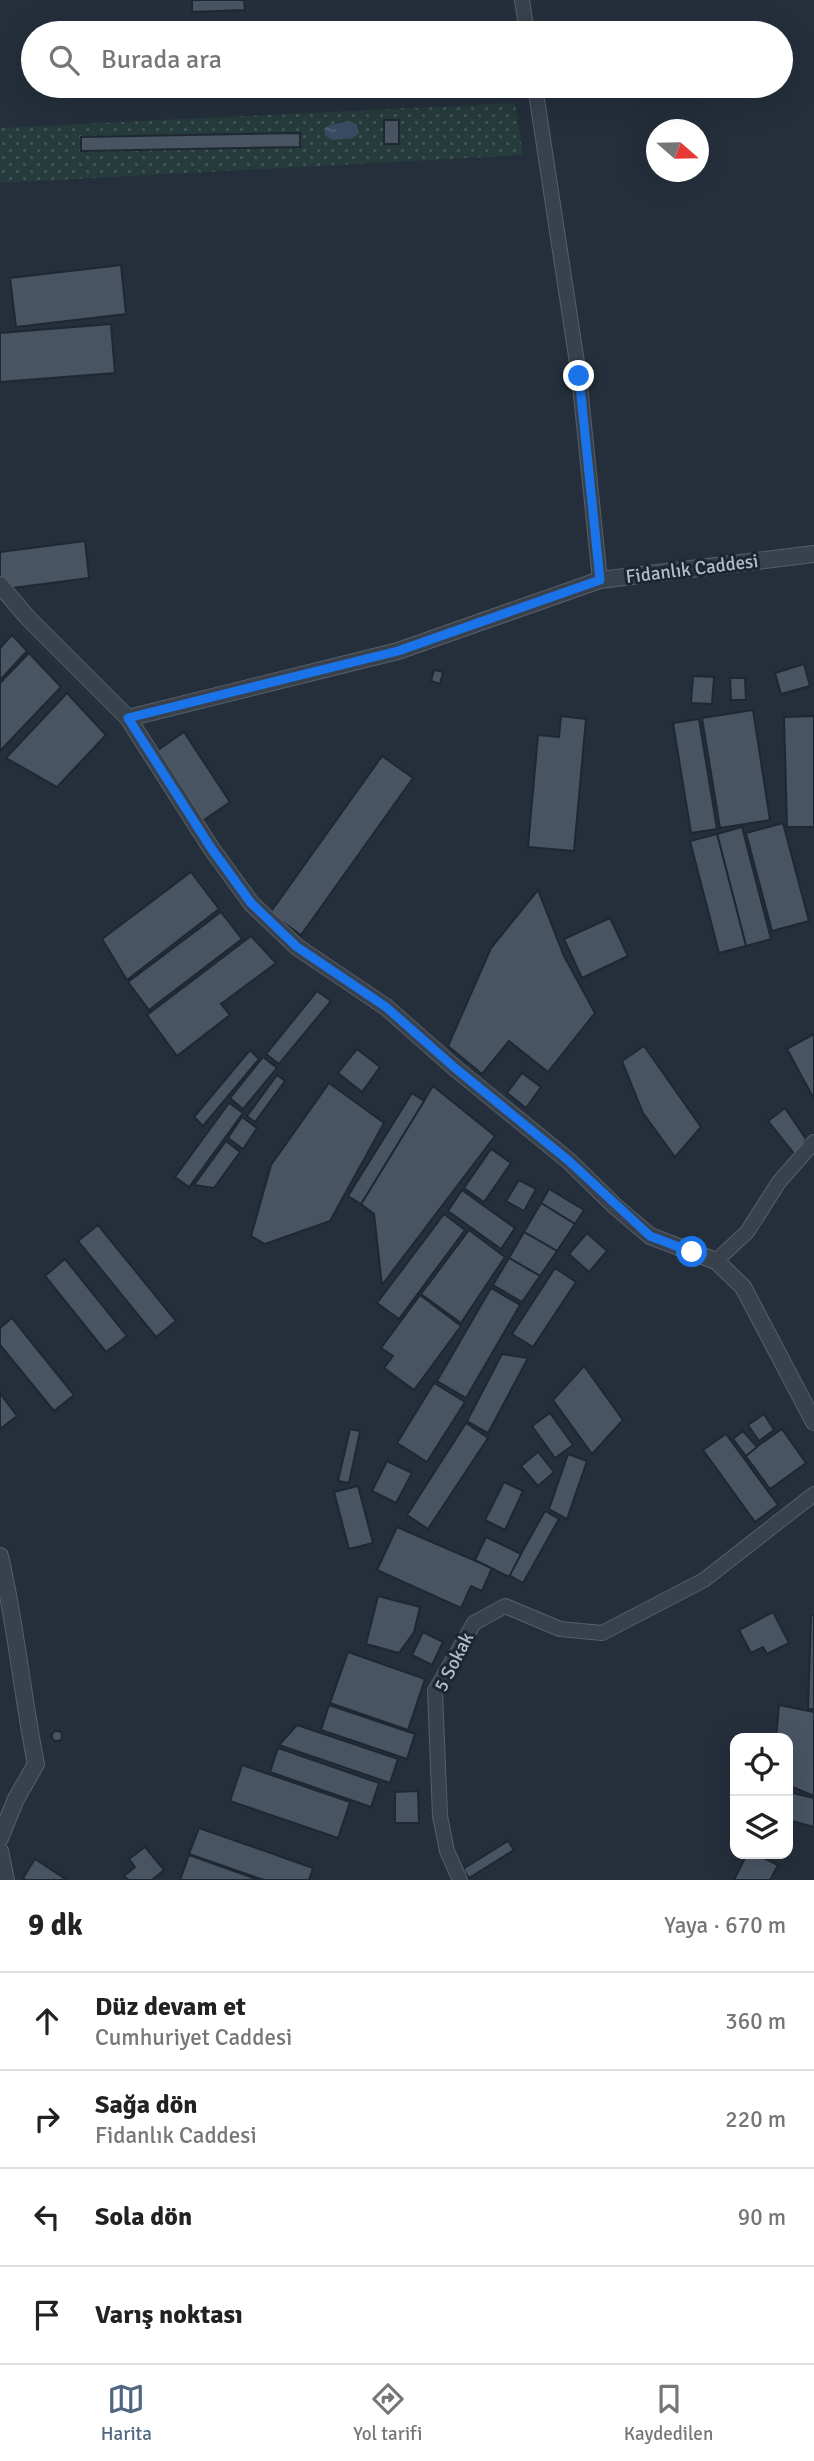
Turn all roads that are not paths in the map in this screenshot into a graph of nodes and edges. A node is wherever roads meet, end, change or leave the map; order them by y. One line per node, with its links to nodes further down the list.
1 (522, 0): 2 (street)
2 (525, 21)
3 (537, 98): 5 (street)
4 (814, 554): 5 (street, Fidanlık Caddesi)
5 (600, 580): 7 (street, Fidanlık Caddesi)
6 (0, 585): 7 (street)
7 (128, 718): 9 (street)
8 (814, 1142): 9 (street)
9 (716, 1261): 10 (street)
10 (814, 1422)
11 (814, 1494): 16 (street, 5 Sokak)
12 (0, 1556): 13 (street)
13 (0, 1838)
14 (0, 1851): 15 (street)
15 (6, 1880)
16 (460, 1880)

